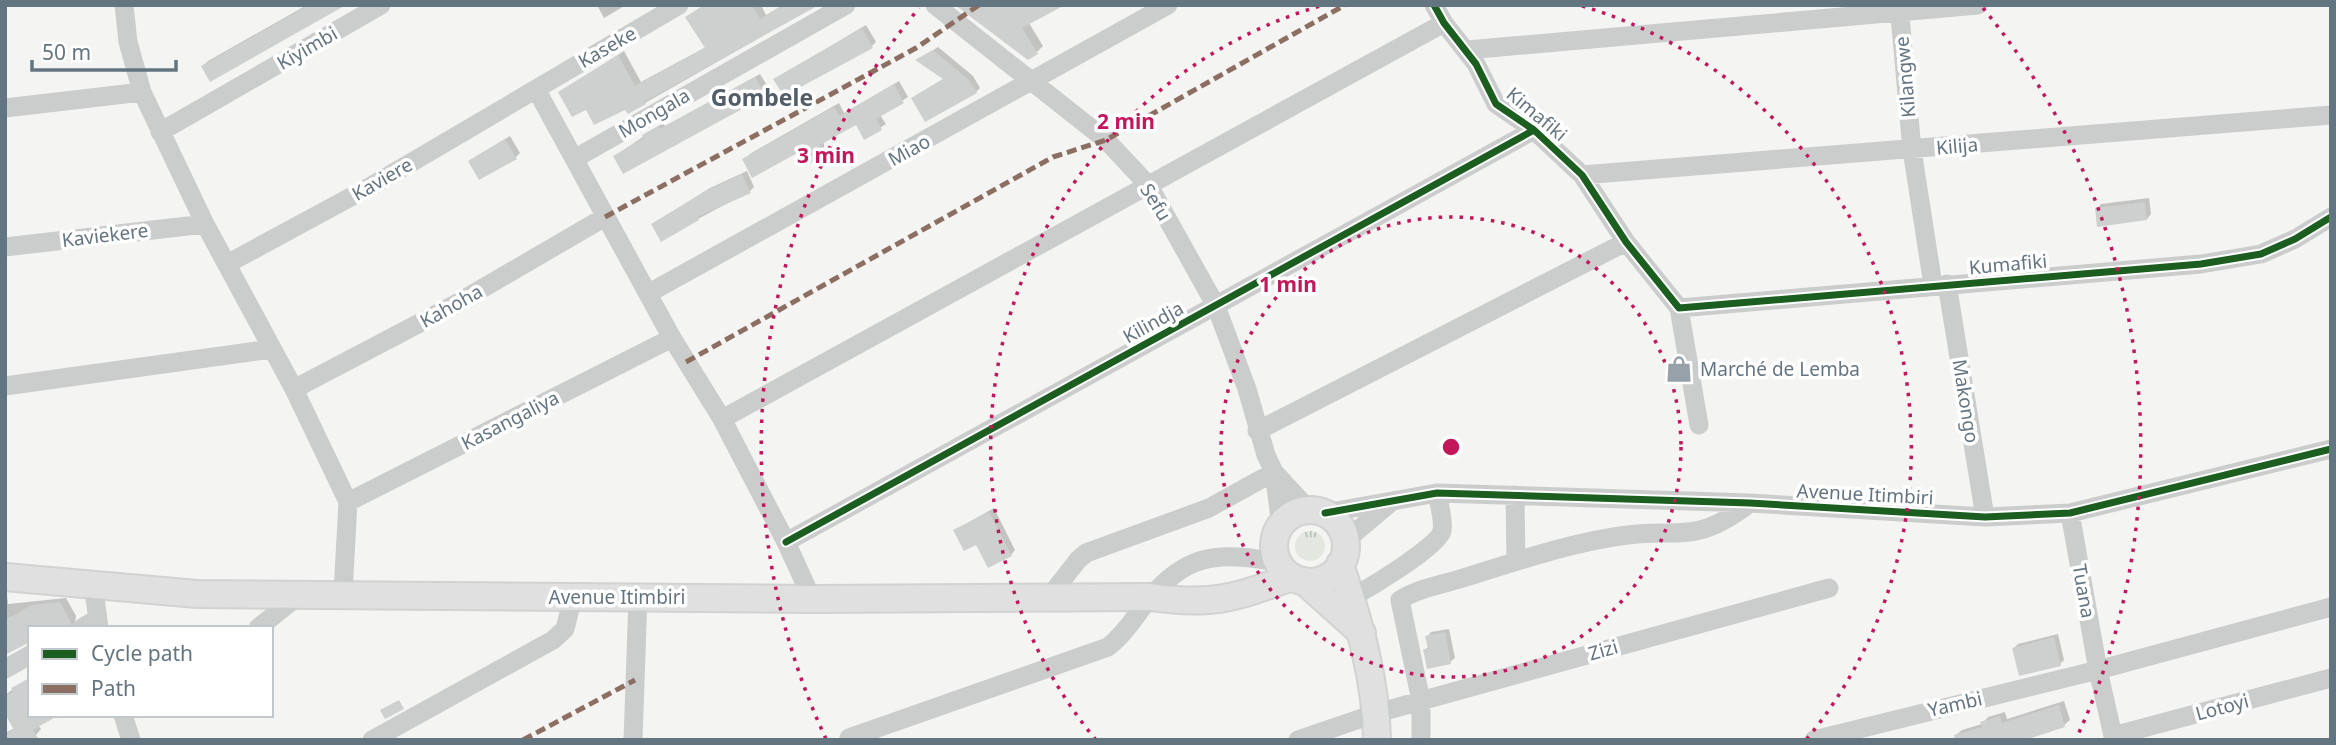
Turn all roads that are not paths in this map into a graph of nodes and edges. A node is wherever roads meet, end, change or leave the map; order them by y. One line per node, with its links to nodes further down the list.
1 (124, 5): 14 (street)
2 (381, 5): 18 (street, Kiyimbi)
3 (679, 5): 13 (street, Kaseke)
4 (846, 5): 20 (street, Mongala)
5 (935, 5): 12 (street, Sefu)
6 (1168, 5): 12 (street, Miao)
7 (1434, 5): 10 (street, Kimafiki)
8 (1978, 5): 9 (street)
9 (1899, 8): 11 (street); 19 (street, Kilangwe)
10 (1444, 23): 11 (street, Kimafiki); 22 (street)
11 (1466, 50): 17 (street, Kimafiki)
12 (1035, 81): 22 (street, Sefu); 30 (street, Miao)
13 (536, 89): 20 (street); 28 (street, Kaviere)
14 (142, 92): 15 (street); 18 (street)
15 (5, 108)
16 (2331, 115): 19 (street, Kilija)
17 (1534, 130): 21 (street, Kimafiki); 31 (street, Kilindja)
18 (160, 132): 25 (street)
19 (1912, 150): 21 (street, Kilija); 29 (street, Kilangwe)
20 (574, 159): 23 (street)
21 (1582, 176): 26 (street, Kimafiki)
22 (1149, 186): 31 (street, Sefu); 37 (street)
23 (605, 217): 30 (street); 36 (street, Kahoha)
24 (2331, 217): 29 (street, Kumafiki)
25 (205, 223): 27 (street, Kaviekere); 28 (street)
26 (1626, 242): 32 (street, Kimafiki); 39 (street)
27 (5, 247)
28 (226, 264): 34 (street)
29 (1940, 285): 32 (street, Kumafiki); 49 (street, Makongo)
30 (649, 293): 33 (street)
31 (1216, 306): 39 (street, Sefu); 50 (street, Kilindja)
32 (1679, 308): 38 (street)
33 (672, 338): 37 (street); 44 (street, Kasangaliya)
34 (271, 349): 35 (street); 36 (street)
35 (5, 386)
36 (294, 389): 44 (street)
37 (722, 419): 50 (street)
38 (1699, 425)
39 (1257, 431): 41 (street, Sefu)
40 (2331, 449): 48 (street, Avenue Itimbiri)
41 (1275, 472): 47 (street); 51 (street); 62 (street)
42 (1437, 493): 43 (street, Avenue Itimbiri); 45 (street, Avenue Itimbiri); 64 (street)
43 (1515, 495): 46 (street, Avenue Itimbiri); 53 (street)
44 (348, 502): 59 (street)
45 (1391, 502): 47 (street, Avenue Itimbiri); 52 (street)
46 (1750, 503): 49 (street, Avenue Itimbiri); 53 (street)
47 (1317, 512): 51 (main road); 52 (main road)
48 (2070, 513): 49 (street, Avenue Itimbiri); 73 (street, Tuana)
49 (1985, 517)
50 (786, 542): 65 (street)
51 (1273, 544): 55 (main road); 63 (street); 66 (main road)
52 (1343, 553): 55 (main road); 64 (main road)
53 (1516, 561): 75 (street)
54 (5, 577): 56 (main road, Avenue Itimbiri)
55 (1298, 579): 66 (main road, Avenue Itimbiri); 70 (main road)
56 (93, 583): 58 (main road, Avenue Itimbiri); 68 (street)
57 (1829, 588): 75 (street, Zizi)
58 (303, 592): 59 (main road, Avenue Itimbiri); 69 (street)
59 (343, 593): 60 (main road, Avenue Itimbiri)
60 (573, 597): 61 (main road, Avenue Itimbiri); 81 (street)
61 (638, 597): 65 (main road, Avenue Itimbiri); 82 (street)
62 (1049, 597): 63 (main road, Avenue Itimbiri); 65 (main road, Avenue Itimbiri)
63 (1150, 597): 66 (main road, Avenue Itimbiri); 78 (street)
64 (1352, 598): 70 (main road)
65 (812, 599)
66 (1230, 599)
67 (2331, 607): 73 (street, Yambi)
68 (93, 625)
69 (260, 626)
70 (1363, 634): 76 (main road)
71 (28, 657): 72 (street)
72 (5, 669)
73 (2098, 670): 79 (street, Tuana); 86 (street, Yambi)
74 (2331, 678): 79 (street, Lotoyi)
75 (1421, 701): 76 (street, Zizi); 85 (street)
76 (1377, 713): 83 (street, Zizi); 84 (main road)
77 (124, 717): 80 (street)
78 (849, 738)
79 (2114, 738)
80 (131, 740)
81 (372, 740)
82 (633, 740)
83 (1298, 740)
84 (1377, 740)
85 (1421, 740)
86 (1814, 740)

